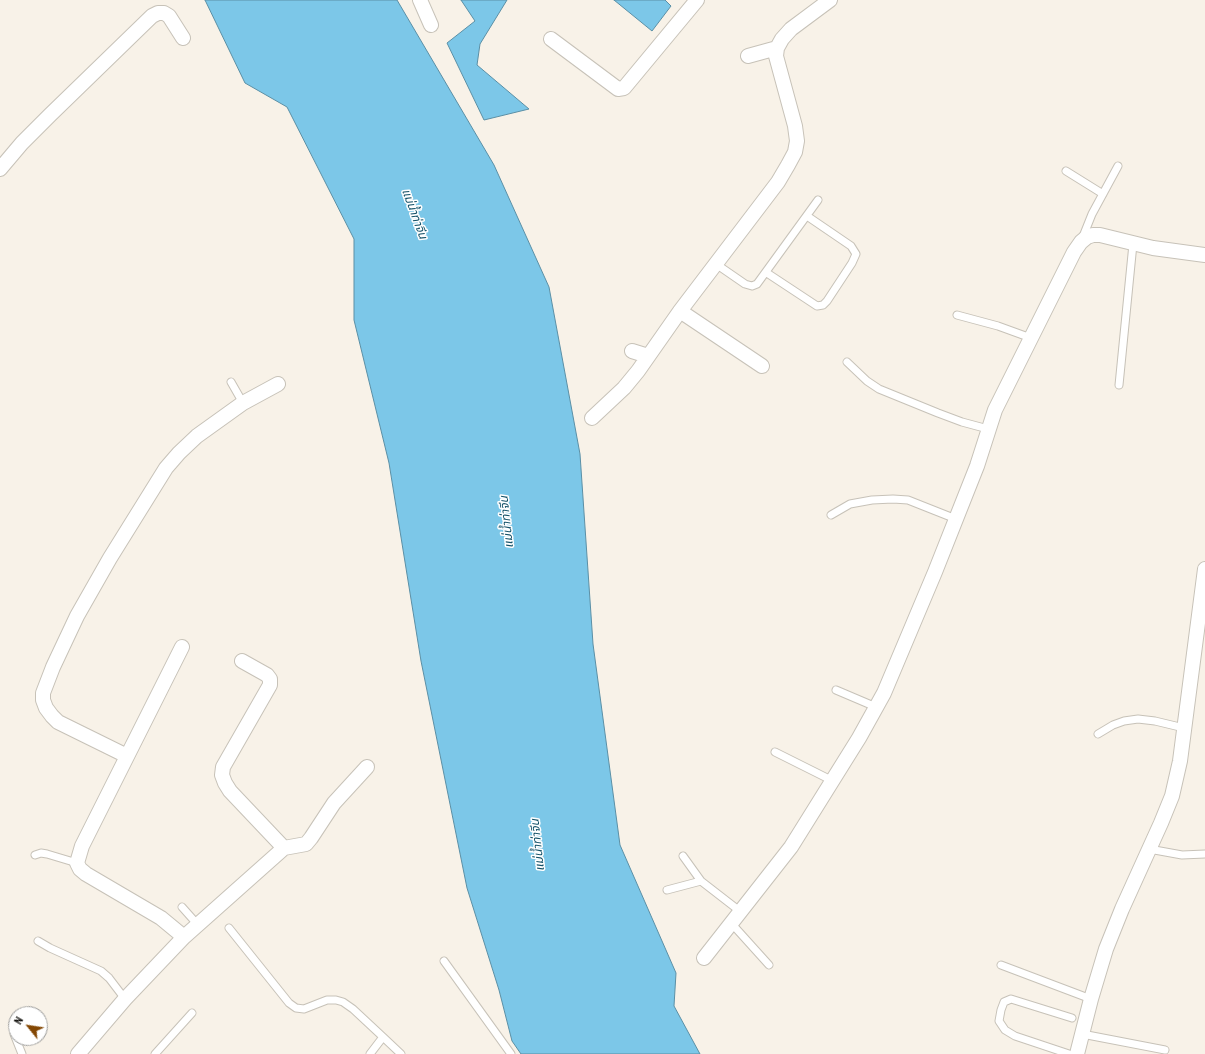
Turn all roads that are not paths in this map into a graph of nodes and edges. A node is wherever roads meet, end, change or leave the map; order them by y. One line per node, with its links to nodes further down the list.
1 (420, 0): 4 (street)
2 (697, 0): 6 (street)
3 (830, 0): 7 (street)
4 (431, 25)
5 (183, 38): 10 (street)
6 (551, 39)
7 (777, 48): 8 (street); 18 (street)
8 (748, 56)
9 (1118, 166): 12 (lane)
10 (0, 169)
11 (1066, 171): 12 (lane)
12 (1103, 194): 15 (lane)
13 (818, 200): 14 (lane)
14 (807, 216): 19 (lane); 19 (lane)
15 (1081, 242): 16 (street); 22 (street)
16 (1133, 244): 17 (street); 29 (lane)
17 (1205, 255)
18 (716, 264): 19 (lane); 20 (street)
19 (767, 272)
20 (680, 311): 24 (street); 26 (street)
21 (957, 316): 22 (lane)
22 (1030, 338): 32 (street)
23 (632, 351): 24 (street)
24 (648, 356): 31 (street)
25 (847, 362): 32 (lane)
26 (762, 366)
27 (231, 382): 30 (lane)
28 (278, 384): 30 (street)
29 (1119, 385)
30 (243, 403): 43 (street)
31 (592, 418)
32 (988, 429): 34 (street)
33 (831, 515): 34 (lane)
34 (956, 519): 39 (street)
35 (1205, 569): 40 (street)
36 (182, 647): 43 (street)
37 (242, 661): 46 (street)
38 (836, 690): 39 (lane)
39 (876, 708): 45 (street)
40 (1184, 728): 41 (lane); 47 (street)
41 (1098, 734)
42 (775, 752): 45 (lane)
43 (127, 756): 51 (street)
44 (367, 767): 46 (street)
45 (833, 781): 55 (street)
46 (284, 848): 57 (street)
47 (1149, 849): 48 (lane); 66 (street)
48 (1205, 854)
49 (35, 855): 51 (lane)
50 (683, 856): 52 (lane)
51 (77, 863): 59 (street)
52 (700, 881): 53 (lane); 55 (lane)
53 (667, 890)
54 (182, 907): 57 (lane)
55 (741, 912): 56 (street)
56 (732, 924): 61 (street); 63 (lane)
57 (198, 925): 59 (street)
58 (229, 928): 70 (lane)
59 (184, 937): 65 (street)
60 (38, 941): 65 (lane)
61 (704, 958)
62 (444, 962): 76 (lane)
63 (769, 964)
64 (1002, 965): 66 (lane)
65 (125, 999): 72 (street)
66 (1091, 999): 69 (street)
67 (192, 1014): 73 (lane)
68 (1072, 1018): 77 (lane)
69 (1082, 1034): 71 (lane); 78 (street)
70 (383, 1037): 74 (lane); 75 (lane)
71 (1165, 1050)
72 (78, 1054)
73 (155, 1054)
74 (370, 1054)
75 (401, 1054)
76 (511, 1054)
77 (1069, 1054)
78 (1077, 1054)

